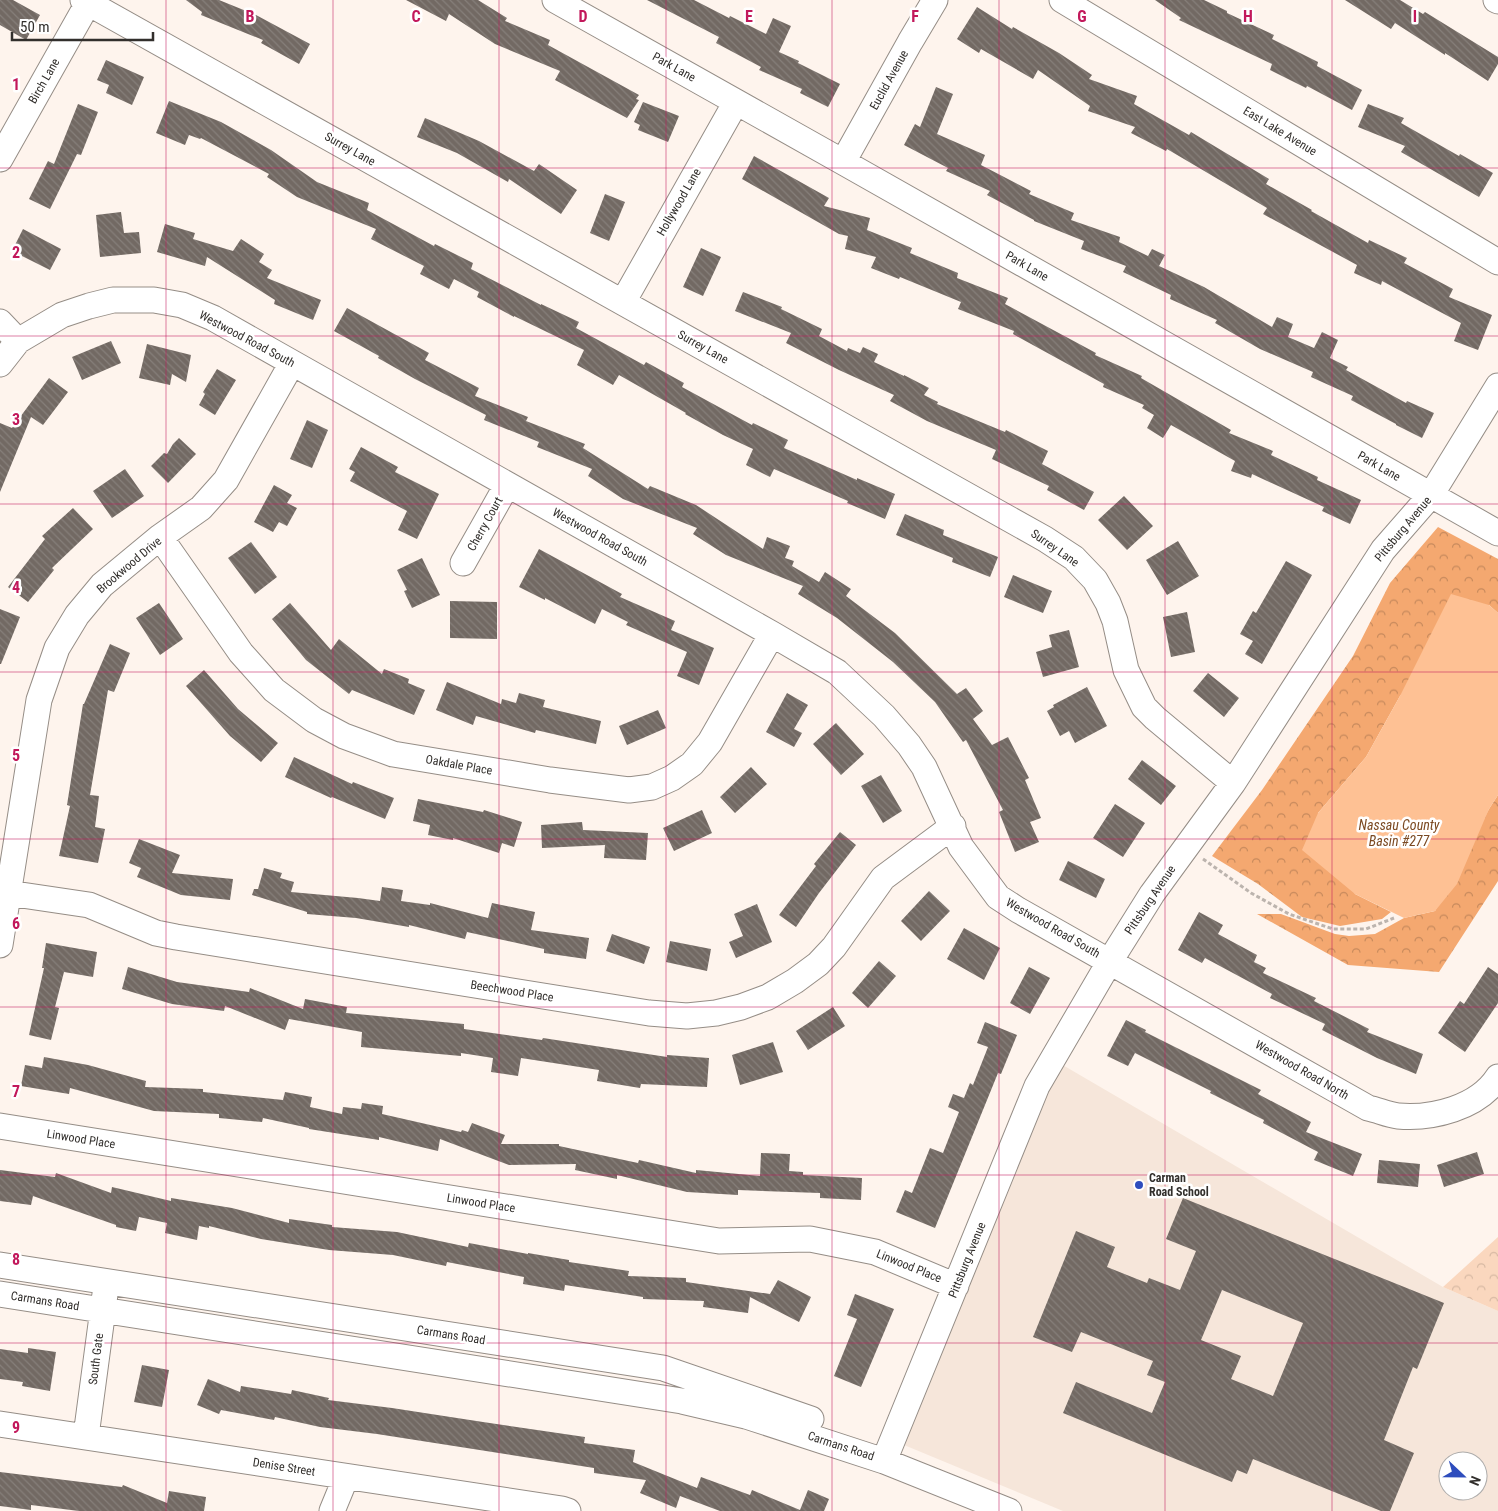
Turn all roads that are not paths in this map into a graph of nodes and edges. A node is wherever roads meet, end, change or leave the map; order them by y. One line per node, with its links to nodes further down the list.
1 (555, 0): 5 (street, Park Lane)
2 (935, 0): 7 (street, Euclid Avenue)
3 (1062, 0): 8 (street, East Lake Avenue)
4 (86, 2): 6 (street, Birch Lane); 9 (street, Surrey Lane)
5 (736, 102): 7 (street, Park Lane); 9 (street, Hollywood Lane)
6 (0, 159)
7 (843, 162): 16 (street, Park Lane)
8 (1498, 262)
9 (622, 302): 21 (street, Surrey Lane)
10 (0, 322): 11 (street)
11 (18, 341): 12 (street, Westwood Road South); 13 (street, Westwood Road South)
12 (292, 363): 15 (street, Westwood Road South); 18 (street, Brookwood Drive)
13 (0, 364)
14 (1498, 386): 16 (street, Pittsburg Avenue)
15 (507, 484): 19 (street, Cherry Court); 20 (street, Westwood Road South)
16 (1431, 495): 17 (street, Park Lane); 21 (street, Pittsburg Avenue)
17 (1498, 533)
18 (160, 537): 20 (street, Oakdale Place); 23 (street, Brookwood Drive)
19 (463, 563)
20 (772, 634): 22 (street, Westwood Road South)
21 (1233, 783): 25 (street, Pittsburg Avenue)
22 (953, 826): 23 (street, Beechwood Place); 25 (street, Westwood Road South)
23 (8, 893): 24 (street, Brookwood Drive)
24 (0, 945)
25 (1110, 962): 26 (street, Westwood Road North); 30 (street, Pittsburg Avenue)
26 (1498, 1077)
27 (0, 1126): 30 (street, Linwood Place)
28 (0, 1265): 29 (street, Carmans Road)
29 (107, 1282): 32 (street, South Gate); 35 (street, Carmans Road)
30 (956, 1286): 35 (street, Pittsburg Avenue)
31 (0, 1294): 32 (street, Carmans Road)
32 (103, 1310): 34 (street, South Gate); 35 (street, Carmans Road)
33 (0, 1424): 34 (street, Denise Street)
34 (86, 1436): 36 (street, Denise Street)
35 (884, 1461): 39 (street, Carmans Road)
36 (346, 1477): 37 (street); 38 (street, Denise Street)
37 (332, 1511)
38 (568, 1511)
39 (1009, 1511)

